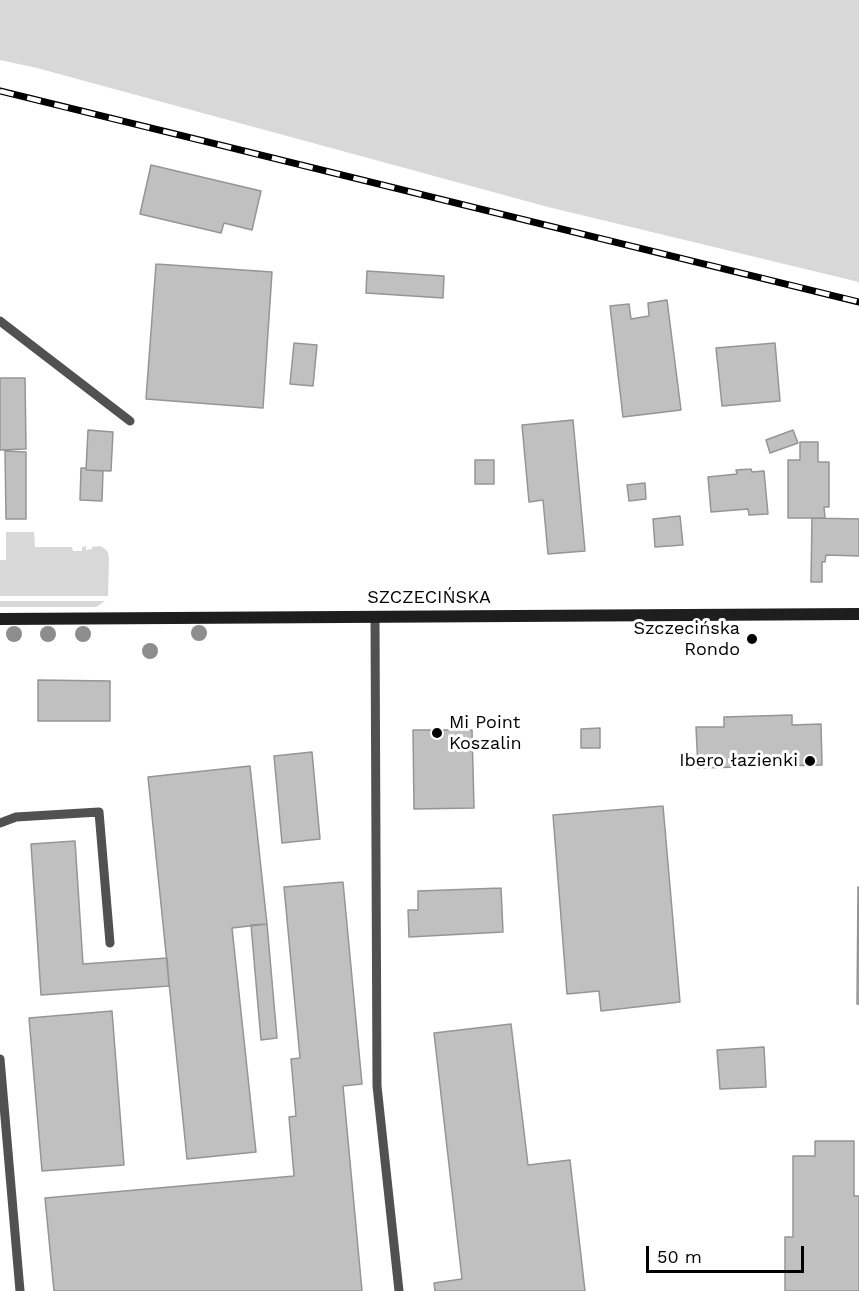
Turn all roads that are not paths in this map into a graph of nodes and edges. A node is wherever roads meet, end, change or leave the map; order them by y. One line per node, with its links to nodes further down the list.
1 (0, 321): 2 (lane)
2 (130, 421)
3 (859, 614): 4 (street, SZCZECIŃSKA)
4 (375, 616): 5 (street, SZCZECIŃSKA); 10 (lane)
5 (0, 619)
6 (0, 823): 7 (lane)
7 (111, 943)
8 (0, 1059): 9 (lane)
9 (20, 1291)
10 (399, 1291)

